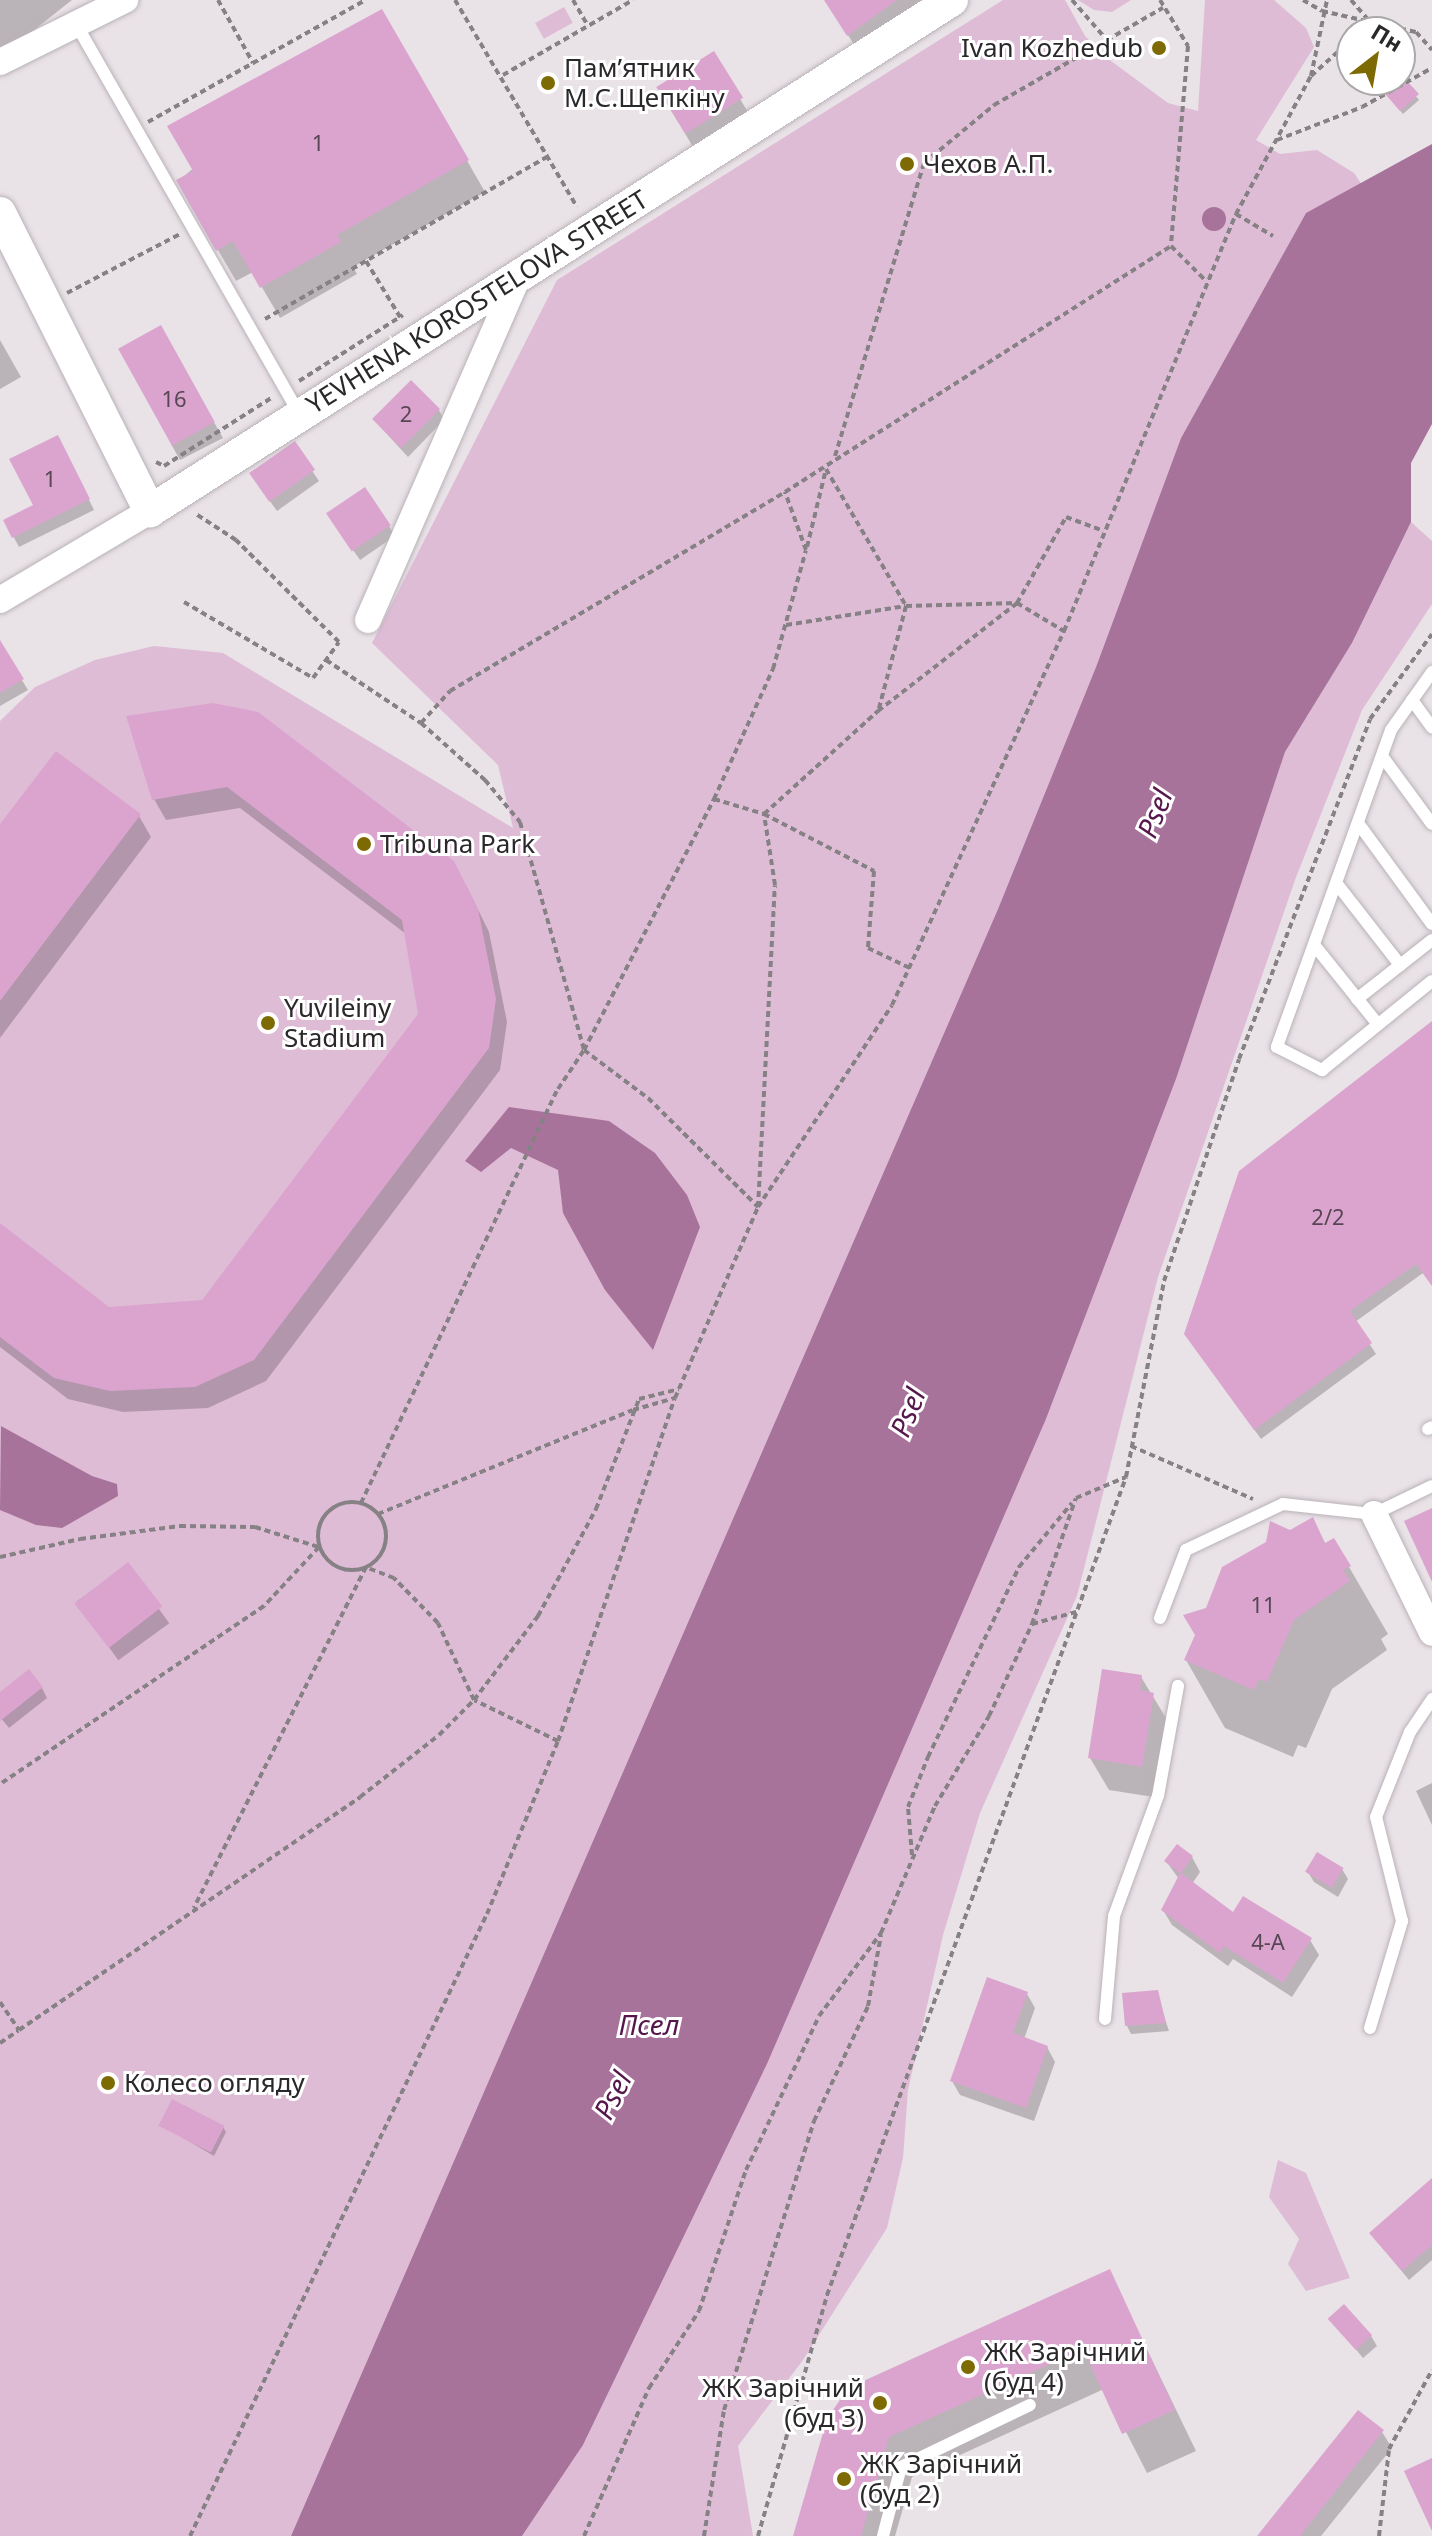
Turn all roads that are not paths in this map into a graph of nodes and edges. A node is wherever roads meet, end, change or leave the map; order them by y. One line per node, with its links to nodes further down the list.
1 (125, 0): 3 (street)
2 (952, 0): 6 (street, YEVHENA KOROSTELOVA STREET)
3 (76, 24): 4 (street); 7 (lane)
4 (0, 62)
5 (0, 213): 8 (street)
6 (518, 277): 7 (street, YEVHENA KOROSTELOVA STREET); 10 (street)
7 (300, 415): 8 (street, YEVHENA KOROSTELOVA STREET)
8 (150, 511): 9 (street, YEVHENA KOROSTELOVA STREET)
9 (0, 600)
10 (368, 620)
11 (1432, 672): 12 (lane)
12 (1412, 700): 13 (lane); 14 (lane)
13 (1432, 728)
14 (1382, 756): 15 (lane); 16 (lane)
15 (1358, 823): 17 (lane); 18 (lane)
16 (1432, 824)
17 (1337, 884): 20 (lane); 21 (lane)
18 (1432, 924)
19 (1432, 940): 21 (lane)
20 (1315, 946): 23 (lane); 24 (lane)
21 (1400, 965): 23 (lane)
22 (1432, 981): 24 (lane)
23 (1357, 999): 24 (lane)
24 (1377, 1023)
25 (1432, 1486): 26 (lane)
26 (1374, 1514): 27 (lane); 28 (street)
27 (1160, 1618)
28 (1432, 1633)
29 (1178, 1686): 31 (lane)
30 (1432, 1699): 32 (lane)
31 (1105, 2019)
32 (1370, 2028)
33 (1030, 2405): 34 (lane)
34 (883, 2536)

